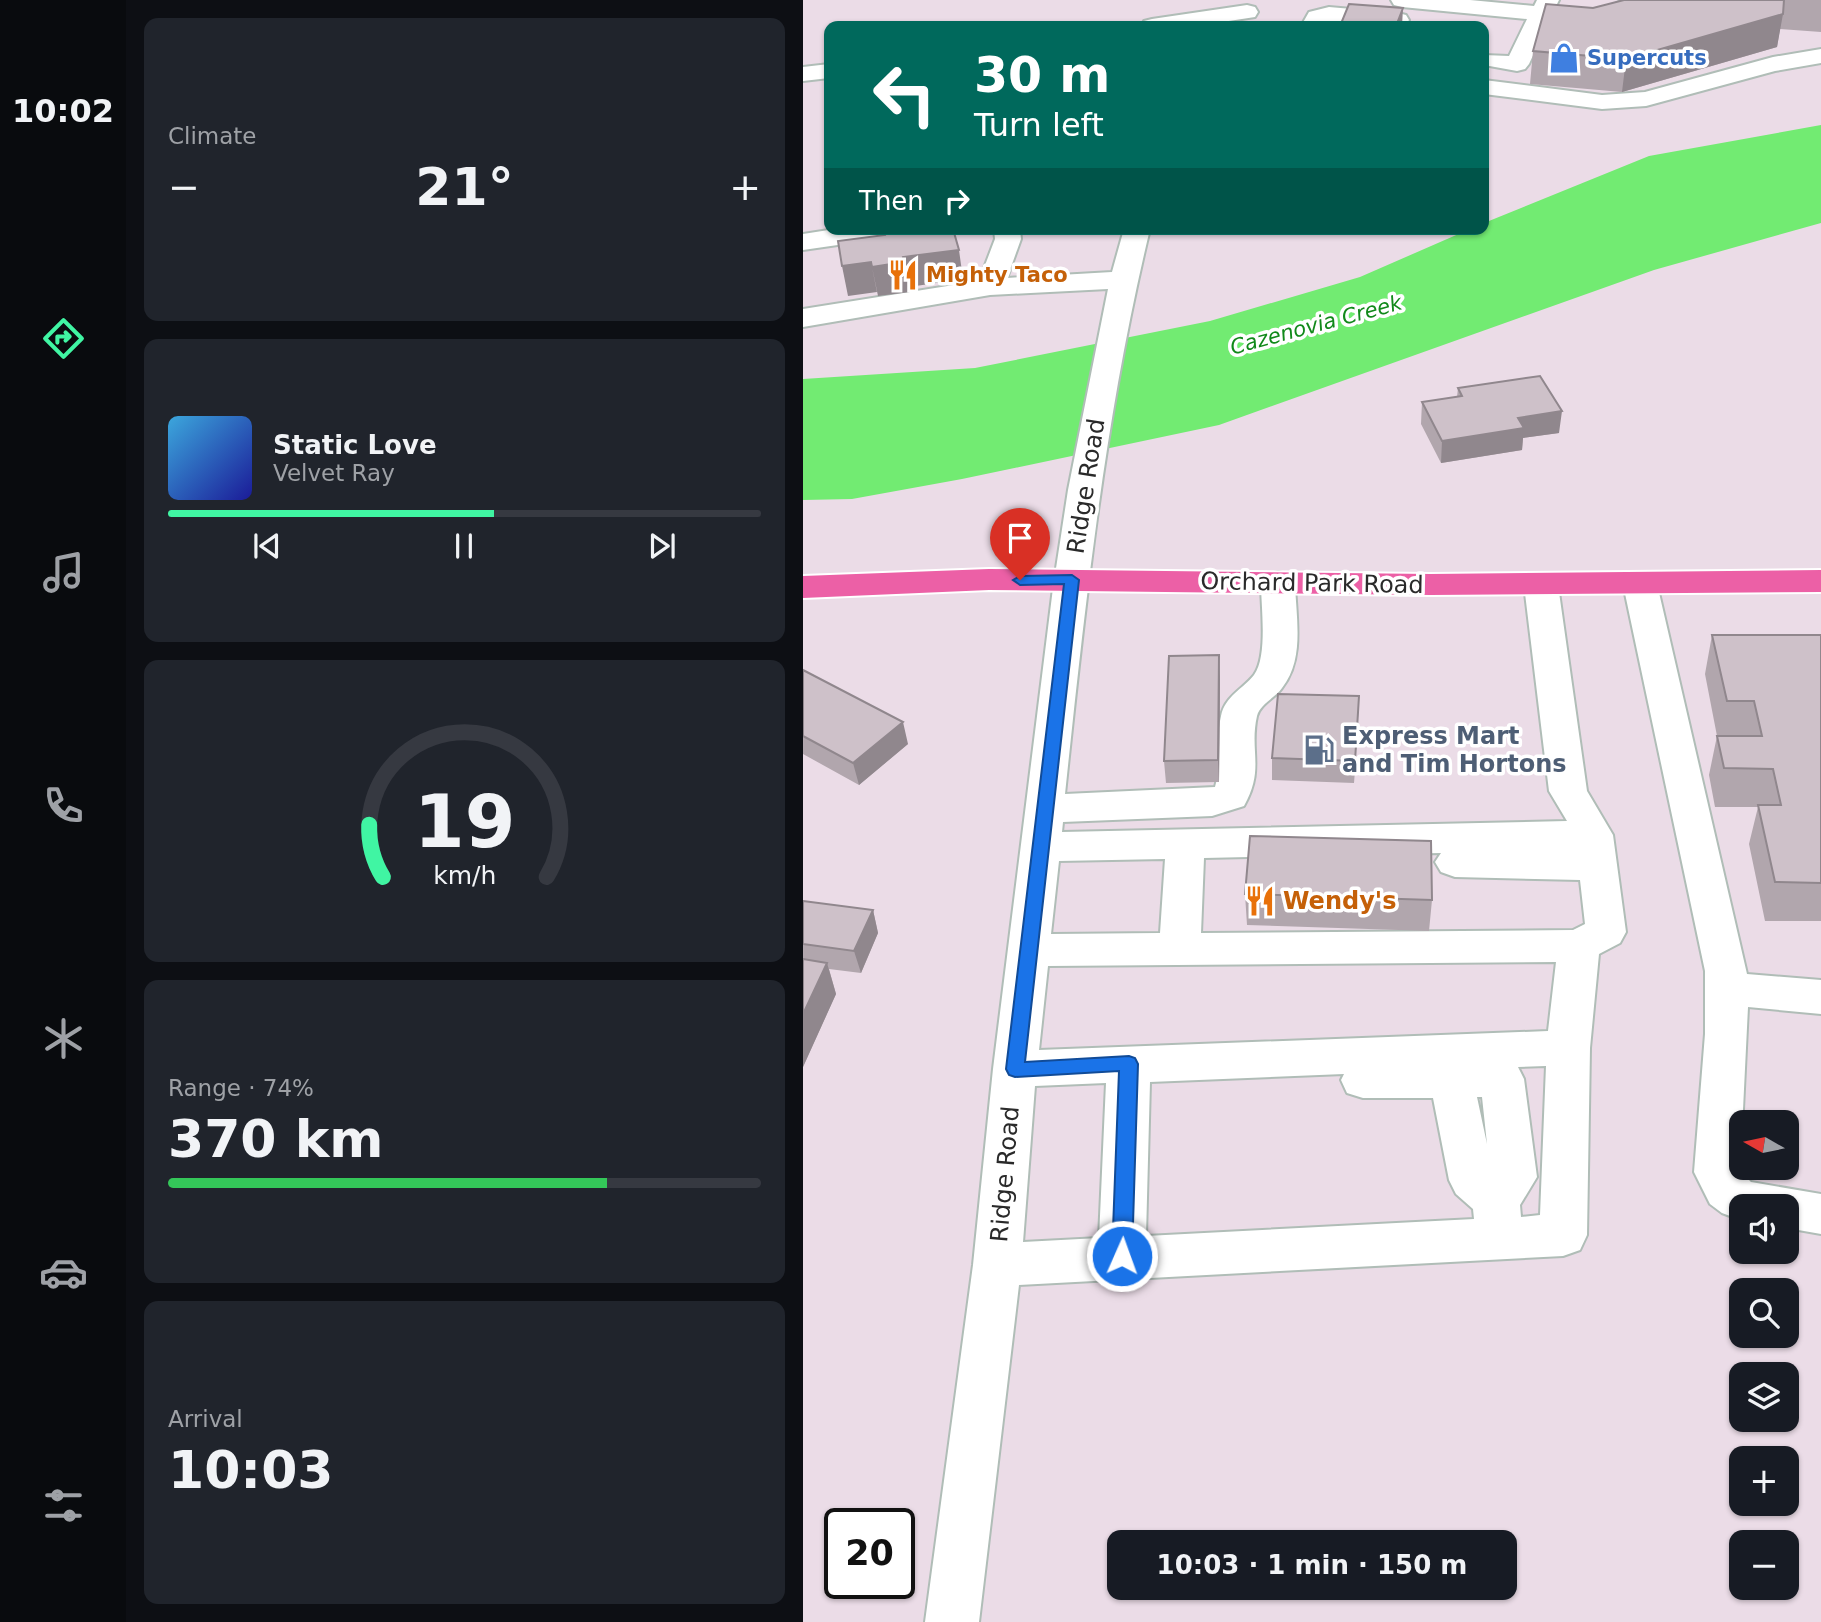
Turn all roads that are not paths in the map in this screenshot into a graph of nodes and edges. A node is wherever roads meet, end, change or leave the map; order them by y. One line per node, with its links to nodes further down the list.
1 (1402, 0): 3 (street)
2 (1635, 0): 4 (street)
3 (1479, 4): 4 (street)
4 (1545, 7): 11 (street)
5 (1247, 13): 7 (street)
6 (1321, 20): 8 (street)
7 (1189, 21)
8 (1344, 21)
9 (1490, 52): 11 (street)
10 (1821, 56): 15 (street)
11 (1518, 64): 15 (street)
12 (824, 72): 13 (street)
13 (803, 74)
14 (1489, 88): 15 (street)
15 (1510, 91)
16 (851, 235): 19 (street)
17 (1008, 235): 21 (street)
18 (1135, 235): 20 (street, Ridge Road)
19 (803, 242)
20 (1122, 280): 21 (street); 23 (street, Ridge Road)
21 (990, 287): 22 (street)
22 (803, 318)
23 (1072, 580): 25 (main road, Orchard Park Road); 28 (main road, Orchard Park Road); 29 (street, Ridge Road)
24 (1821, 581): 26 (main road, Orchard Park Road)
25 (1278, 583): 27 (main road, Orchard Park Road); 29 (street)
26 (1640, 584): 27 (main road, Orchard Park Road); 36 (street)
27 (1541, 586): 32 (street)
28 (803, 587)
29 (1044, 809): 31 (street, Ridge Road)
30 (1203, 844): 31 (street); 32 (street); 34 (street)
31 (1040, 847): 35 (street, Ridge Road)
32 (1595, 850): 33 (street)
33 (1579, 946): 34 (street); 38 (street)
34 (1180, 948): 35 (street)
35 (1029, 950): 40 (street, Ridge Road)
36 (1726, 989): 37 (street); 41 (street)
37 (1821, 997)
38 (1568, 1048): 39 (street); 44 (street)
39 (1143, 1063): 40 (street); 44 (street); 45 (street)
40 (1015, 1069): 46 (street, Ridge Road)
41 (1729, 1194)
42 (1799, 1210): 43 (street)
43 (1821, 1214)
44 (1497, 1219): 45 (street)
45 (1122, 1256): 46 (street)
46 (997, 1265): 47 (street, Ridge Road)
47 (952, 1622)

